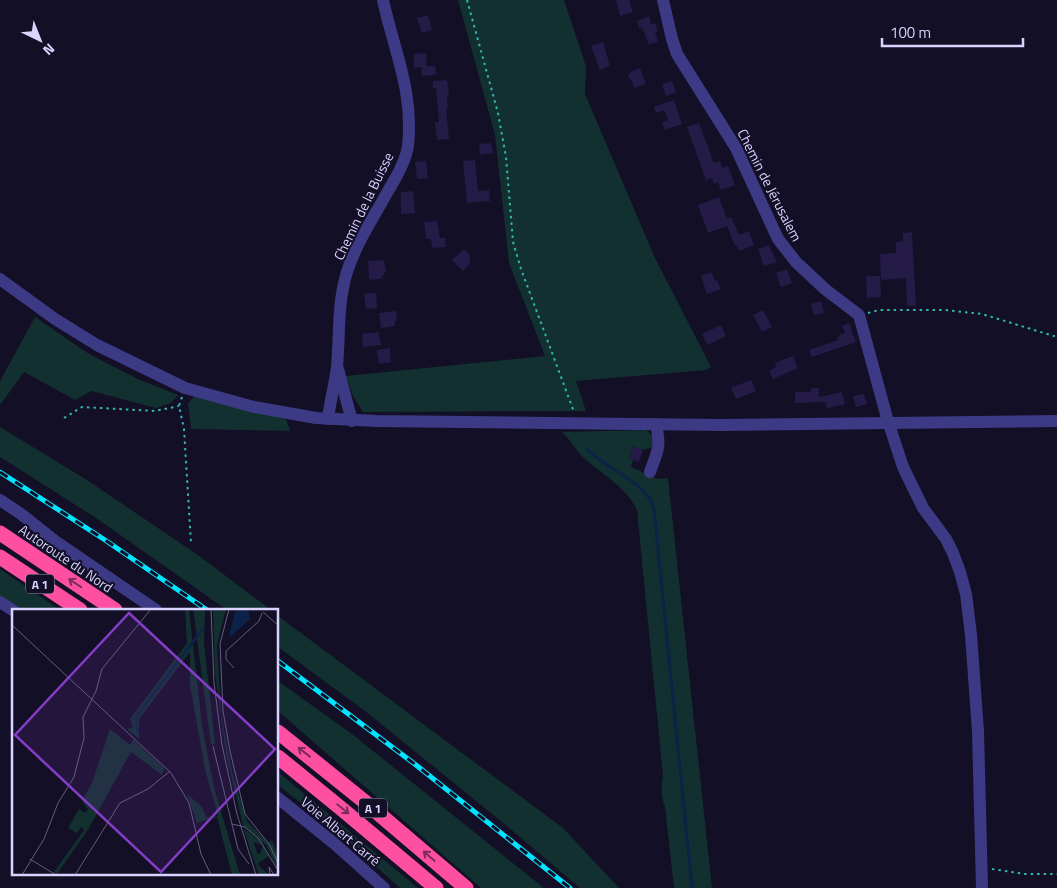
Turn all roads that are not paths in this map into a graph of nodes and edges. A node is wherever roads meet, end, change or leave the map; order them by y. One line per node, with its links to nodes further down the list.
1 (383, 0): 4 (street, Chemin de la Buisse)
2 (663, 0): 8 (street, Chemin de Jérusalem)
3 (0, 279): 5 (street)
4 (337, 367): 5 (street, Chemin de la Buisse); 6 (street, Chemin de la Buisse)
5 (328, 419): 6 (street)
6 (352, 421): 9 (street)
7 (1057, 421): 8 (street)
8 (888, 423): 9 (street); 25 (street)
9 (656, 424): 10 (street)
10 (650, 472)
11 (0, 500): 17 (street)
12 (0, 533): 16 (highway, Autoroute du Nord / A 1, one-way to 12)
13 (0, 557): 15 (highway, A 1)
14 (0, 602): 18 (street)
15 (78, 609)
16 (114, 609)
17 (155, 609)
18 (12, 610)
19 (279, 733): 24 (highway, A 1, one-way to 19)
20 (279, 758): 23 (highway, A 1, one-way to 23)
21 (279, 799): 22 (street, Voie Albert Carré)
22 (384, 888)
23 (436, 888)
24 (466, 888)
25 (982, 888)

